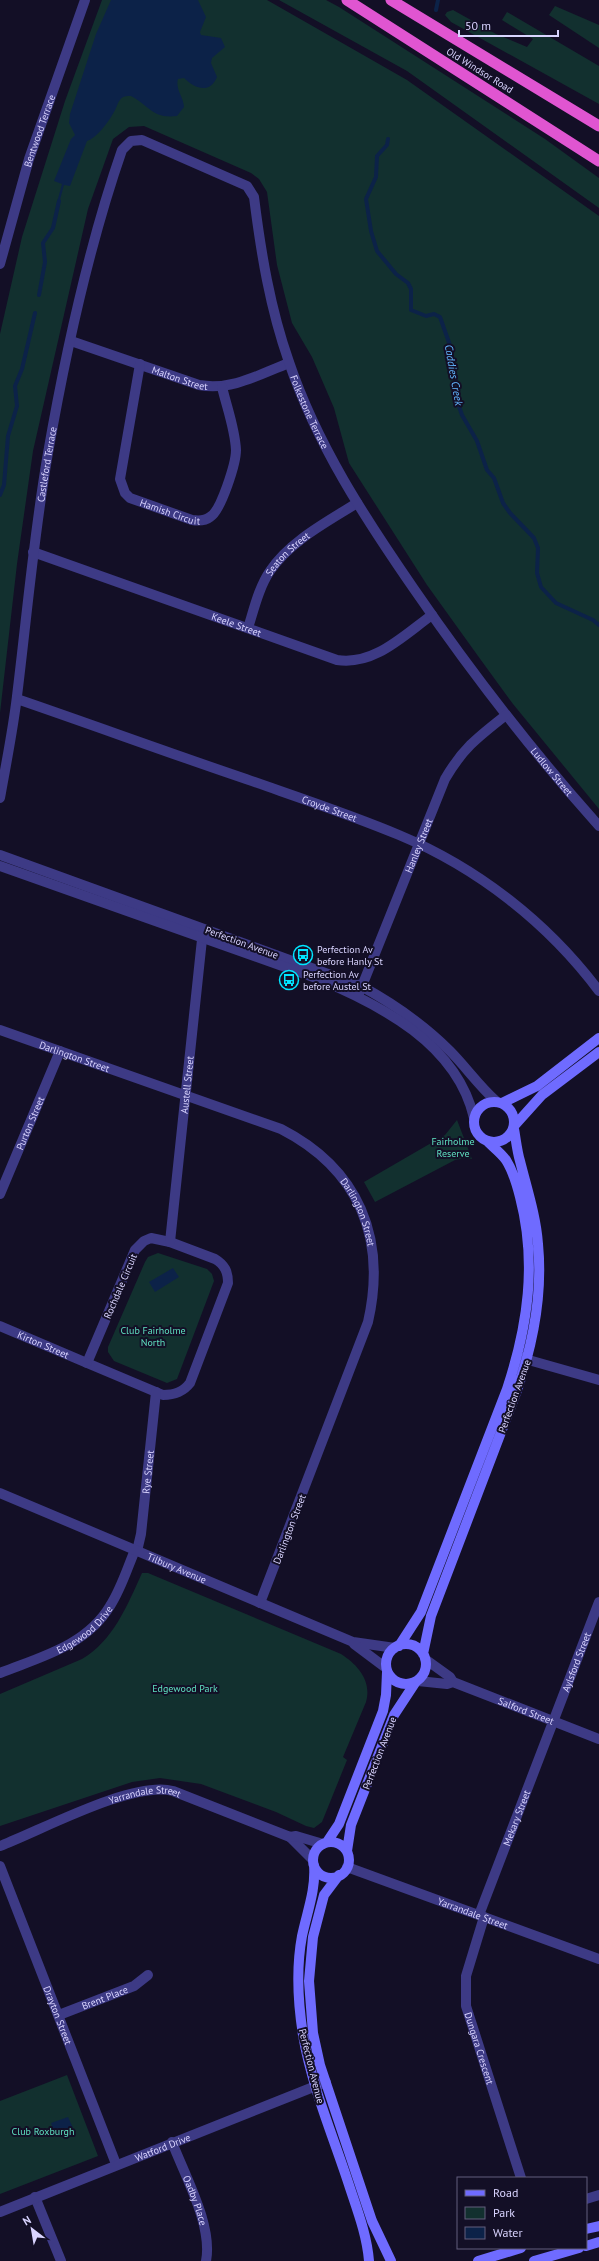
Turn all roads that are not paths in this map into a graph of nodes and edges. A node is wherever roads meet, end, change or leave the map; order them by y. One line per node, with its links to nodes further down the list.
1 (85, 0): 7 (street, Bentwood Terrace)
2 (347, 0): 6 (highway, Old Windsor Road)
3 (391, 0): 4 (highway, Old Windsor Road)
4 (599, 126)
5 (131, 141): 9 (street, Castleford Terrace); 10 (street, Folkestone Terrace)
6 (599, 161)
7 (4, 226): 8 (street, Bentwood Terrace)
8 (0, 264)
9 (71, 341): 11 (street, Malton Street); 14 (street, Castleford Terrace)
10 (289, 363): 12 (street, Malton Street); 13 (street, Folkestone Terrace)
11 (140, 364): 12 (street, Malton Street); 12 (street, Hamish Circuit)
12 (222, 388)
13 (357, 503): 15 (street, Folkestone Terrace); 16 (street, Seaton Street)
14 (33, 552): 16 (street, Keele Street); 17 (street, Castleford Terrace)
15 (432, 615): 16 (street, Keele Street); 18 (street, Folkestone Terrace)
16 (248, 628)
17 (17, 699): 19 (street, Castleford Terrace); 21 (street, Croyde Street)
18 (506, 715): 20 (street, Ludlow Street); 21 (street, Hanley Street)
19 (0, 798)
20 (599, 826)
21 (419, 844): 25 (street, Hanley Street); 26 (street, Croyde Street)
22 (0, 855): 24 (street, Perfection Avenue)
23 (0, 866): 24 (street, Perfection Avenue)
24 (202, 933): 25 (street, Perfection Avenue); 31 (street, Austell Street)
25 (360, 991): 32 (street, Perfection Avenue); 33 (street, Perfection Avenue)
26 (599, 991)
27 (0, 1030): 29 (street, Darlington Street)
28 (599, 1038): 32 (main road)
29 (60, 1052): 31 (street, Darlington Street); 36 (street, Purton Street)
30 (599, 1052): 34 (main road)
31 (186, 1095): 37 (street, Austell Street); 47 (street, Darlington Street)
32 (499, 1102): 33 (main road); 34 (main road)
33 (474, 1118): 35 (main road)
34 (514, 1127): 35 (main road); 40 (main road, Perfection Avenue)
35 (486, 1141): 39 (main road, Perfection Avenue)
36 (0, 1194)
37 (170, 1242): 41 (street, Rochdale Circuit); 43 (street, Rochdale Circuit)
38 (0, 1326): 41 (street, Kirton Street)
39 (518, 1357): 40 (street); 49 (main road, Perfection Avenue)
40 (528, 1360): 42 (street); 50 (main road, Perfection Avenue)
41 (87, 1363): 43 (street, Rochdale Circuit)
42 (599, 1380)
43 (156, 1392): 45 (street, Rye Street)
44 (0, 1493): 45 (street, Tilbury Avenue)
45 (136, 1550): 47 (street, Tilbury Avenue); 52 (street, Edgewood Drive)
46 (599, 1602): 55 (street, Aylsford Street)
47 (260, 1603): 48 (street, Tilbury Avenue)
48 (353, 1642): 49 (street, Tilbury Avenue); 51 (street, Tilbury Avenue)
49 (397, 1647): 50 (main road); 51 (main road)
50 (424, 1657): 53 (main road); 54 (street, Salford Street)
51 (386, 1670): 53 (main road); 58 (main road, Perfection Avenue)
52 (0, 1673)
53 (416, 1682): 54 (street, Salford Street); 60 (main road, Perfection Avenue)
54 (452, 1682): 55 (street, Salford Street)
55 (553, 1721): 56 (street, Salford Street); 65 (street, Mekary Street)
56 (599, 1739)
57 (290, 1837): 58 (street, Yarrandale Street); 59 (street, Yarrandale Street); 61 (street, Yarrandale Street)
58 (325, 1843): 60 (main road); 61 (main road)
59 (0, 1846)
60 (346, 1851): 63 (main road)
61 (314, 1862): 64 (main road); 70 (main road, Perfection Avenue)
62 (0, 1866): 68 (street, Drayton Street)
63 (347, 1867): 64 (main road); 65 (street, Yarrandale Street)
64 (339, 1875): 69 (main road, Perfection Avenue)
65 (481, 1916): 66 (street, Yarrandale Street); 73 (street, Dungara Crescent)
66 (599, 1959)
67 (148, 1975): 68 (street, Brent Place)
68 (59, 2015): 72 (street, Drayton Street)
69 (326, 2082): 70 (street, Watford Drive); 87 (main road, Perfection Avenue)
70 (316, 2085): 71 (street, Watford Drive); 86 (main road, Perfection Avenue)
71 (172, 2142): 72 (street, Watford Drive); 85 (street, Oadby Place)
72 (116, 2164): 75 (street, Watford Drive)
73 (521, 2177)
74 (599, 2195): 76 (street)
75 (35, 2197): 77 (street, Watford Drive); 84 (street)
76 (587, 2199)
77 (0, 2212)
78 (599, 2226): 79 (main road)
79 (587, 2229)
80 (599, 2242): 81 (main road)
81 (587, 2246)
82 (518, 2249): 88 (main road)
83 (576, 2249): 89 (main road)
84 (60, 2261)
85 (206, 2261)
86 (369, 2261)
87 (391, 2261)
88 (478, 2261)
89 (534, 2261)

